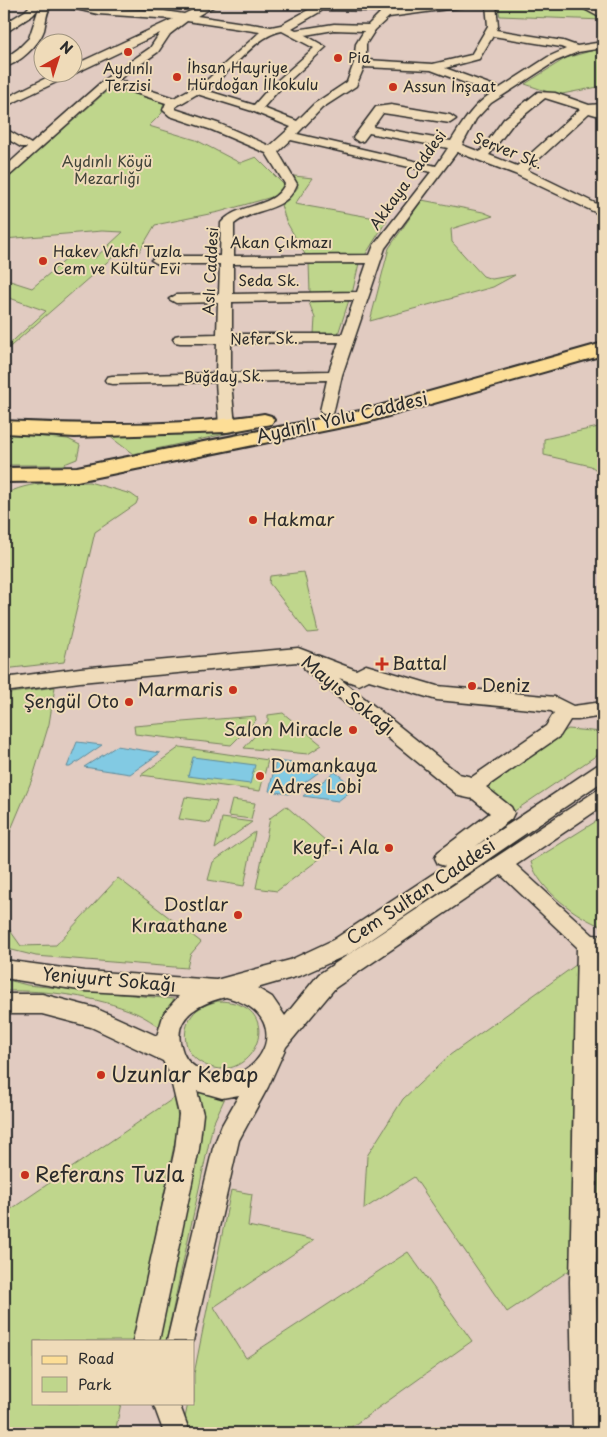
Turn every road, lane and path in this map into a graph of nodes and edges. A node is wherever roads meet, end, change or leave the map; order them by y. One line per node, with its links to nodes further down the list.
1 (37, 4): 14 (street)
2 (47, 4): 21 (street)
3 (67, 4): 11 (street)
4 (213, 4): 11 (street)
5 (463, 4): 9 (street)
6 (491, 4): 16 (street)
7 (580, 4): 10 (street)
8 (324, 6): 9 (street); 12 (street)
9 (385, 8): 13 (street)
10 (603, 16)
11 (184, 18): 15 (street); 22 (street); 24 (street)
12 (284, 28): 15 (street); 17 (street)
13 (371, 28): 17 (street); 20 (street)
14 (4, 29)
15 (271, 30): 26 (street)
16 (489, 32): 19 (street); 23 (street)
17 (296, 33): 32 (street)
18 (603, 45): 19 (street, Akkaya Caddesi)
19 (576, 49): 27 (street, Akkaya Caddesi)
20 (360, 63): 23 (street); 37 (street)
21 (4, 64)
22 (82, 65)
23 (433, 67): 27 (street)
24 (109, 81): 28 (street); 34 (street)
25 (47, 82): 29 (street)
26 (195, 90): 28 (street); 32 (street)
27 (501, 92): 40 (street, Akkaya Caddesi)
28 (176, 102): 42 (street)
29 (4, 103)
30 (603, 105): 31 (street)
31 (587, 108): 33 (street); 43 (street); 46 (street)
32 (256, 110): 37 (street)
33 (603, 114)
34 (68, 116): 39 (street); 44 (street)
35 (450, 119): 36 (street)
36 (366, 129): 40 (street, Server Sk.); 41 (street)
37 (294, 131): 41 (street); 42 (street)
38 (4, 132): 39 (street)
39 (26, 144): 44 (street)
40 (455, 146): 43 (street, Server Sk.); 45 (street, Akkaya Caddesi)
41 (348, 150): 45 (street)
42 (271, 151): 49 (street, Aslı Caddesi)
43 (482, 157): 46 (street, Server Sk.)
44 (6, 169)
45 (439, 170): 50 (street, Akkaya Caddesi)
46 (519, 171): 47 (street, Server Sk.)
47 (603, 212)
48 (158, 260): 49 (street, Akan Çıkmazı)
49 (226, 260): 50 (street, Akan Çıkmazı); 52 (street, Aslı Caddesi)
50 (374, 260): 51 (street, Akkaya Caddesi)
51 (362, 296): 52 (street, Seda Sk.); 55 (street, Akkaya Caddesi)
52 (225, 297): 53 (street, Seda Sk.); 57 (street, Aslı Caddesi)
53 (176, 299)
54 (603, 336): 62 (main road, Aydınlı Yolu Caddesi)
55 (348, 338): 57 (street, Nefer Sk.); 59 (street, Akkaya Caddesi)
56 (180, 339): 57 (street, Nefer Sk.)
57 (224, 339): 60 (street, Aslı Caddesi)
58 (603, 349): 68 (main road, Aydınlı Yolu Caddesi)
59 (335, 375): 60 (street, Buğday Sk.); 62 (street, Akkaya Caddesi)
60 (223, 377): 61 (street, Buğday Sk.); 64 (street, Aslı Caddesi)
61 (112, 380)
62 (328, 410): 64 (main road, Aydınlı Yolu Caddesi)
63 (4, 418): 66 (main road)
64 (227, 426): 67 (main road, Aydınlı Yolu Caddesi)
65 (4, 427): 66 (main road, Aydınlı Yolu Caddesi)
66 (36, 428): 67 (main road, Aydınlı Yolu Caddesi)
67 (83, 435): 68 (main road); 70 (main road)
68 (130, 464): 70 (main road, Aydınlı Yolu Caddesi)
69 (36, 474): 70 (main road, Aydınlı Yolu Caddesi); 71 (main road, Aydınlı Yolu Caddesi); 72 (street)
70 (77, 474)
71 (4, 475)
72 (4, 482)
73 (298, 655): 74 (street, Mayıs Sokağı); 76 (street); 80 (street, Mayıs Sokağı)
74 (4, 685)
75 (603, 709): 77 (street)
76 (565, 712): 77 (street); 80 (street)
77 (585, 714): 78 (street)
78 (603, 722)
79 (603, 771): 86 (street, Cem Sultan Caddesi)
80 (452, 780): 82 (street, Mayıs Sokağı)
81 (603, 796): 83 (street, Cem Sultan Caddesi)
82 (445, 858)
83 (503, 865): 84 (street); 88 (street, Cem Sultan Caddesi)
84 (596, 944): 94 (street)
85 (4, 969): 86 (street, Yeniyurt Sokağı)
86 (220, 988): 88 (street); 89 (street, Cem Sultan Caddesi)
87 (4, 1004): 89 (street, Yeniyurt Sokağı)
88 (274, 1050): 89 (street, Cem Sultan Caddesi); 91 (street, Cem Sultan Caddesi)
89 (175, 1062): 90 (street, Cem Sultan Caddesi)
90 (146, 1340)
91 (180, 1340)
92 (166, 1404): 93 (street)
93 (176, 1433)
94 (587, 1433)

